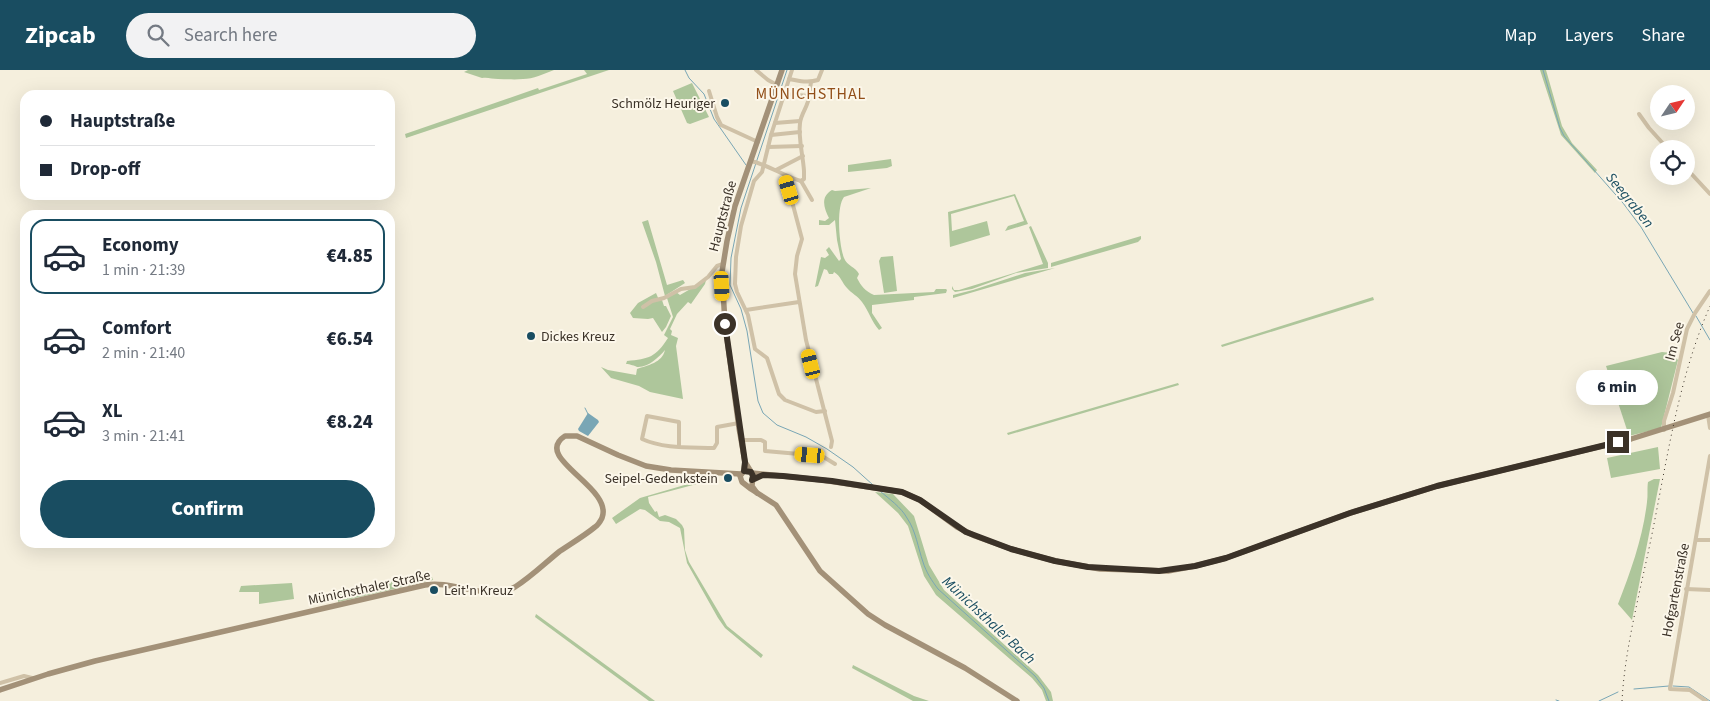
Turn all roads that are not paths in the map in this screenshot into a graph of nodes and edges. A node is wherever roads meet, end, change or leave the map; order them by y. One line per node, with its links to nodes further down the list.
1 (756, 70): 7 (street)
2 (782, 70): 7 (street, Hauptstraße)
3 (792, 70): 5 (street)
4 (822, 70): 6 (street)
5 (789, 79): 6 (street); 9 (street)
6 (810, 82): 10 (street)
7 (777, 85): 17 (street, Hauptstraße)
8 (708, 91): 17 (street)
9 (784, 94): 10 (street); 13 (street)
10 (809, 96): 12 (street)
11 (1639, 114): 16 (street)
12 (800, 121): 13 (street); 14 (street)
13 (775, 123): 15 (street)
14 (800, 132): 15 (street); 18 (street)
15 (771, 135): 19 (street)
16 (1660, 140)
17 (758, 142): 22 (street, Hauptstraße)
18 (802, 146): 19 (street); 20 (street)
19 (768, 147): 21 (street)
20 (803, 156): 23 (street); 26 (street)
21 (762, 163): 22 (street); 23 (street); 33 (street)
22 (750, 164): 29 (street, Hauptstraße)
23 (776, 170): 24 (street)
24 (786, 175): 26 (street); 31 (street)
25 (1695, 178): 27 (street)
26 (802, 181): 28 (street)
27 (1710, 194)
28 (812, 200)
29 (723, 264): 32 (street); 36 (street, Hauptstraße)
30 (1710, 291): 38 (street, Im See)
31 (799, 302): 33 (street); 34 (street)
32 (643, 307)
33 (746, 310): 34 (street)
34 (825, 411): 40 (street)
35 (1709, 414): 37 (street); 38 (street)
36 (738, 424): 39 (street, Hauptstraße); 41 (street)
37 (1710, 428)
38 (1664, 430): 44 (street)
39 (741, 440): 43 (street); 44 (street, Hauptstraße)
40 (831, 446)
41 (679, 447): 41 (street)
42 (1710, 456): 45 (street, Hofgartenstraße)
43 (834, 464)
44 (747, 477): 51 (street, Münichsthaler Straße); 54 (street, Hauptstraße)
45 (1703, 501): 46 (street); 47 (street, Hofgartenstraße)
46 (1710, 501)
47 (1696, 540): 48 (street); 49 (street, Hofgartenstraße)
48 (1710, 540)
49 (1686, 589): 50 (street); 55 (street, Hofgartenstraße)
50 (1710, 590)
51 (32, 678): 52 (street); 53 (street, Münichsthaler Straße)
52 (0, 683)
53 (0, 690)
54 (1017, 701)
55 (1706, 701)

